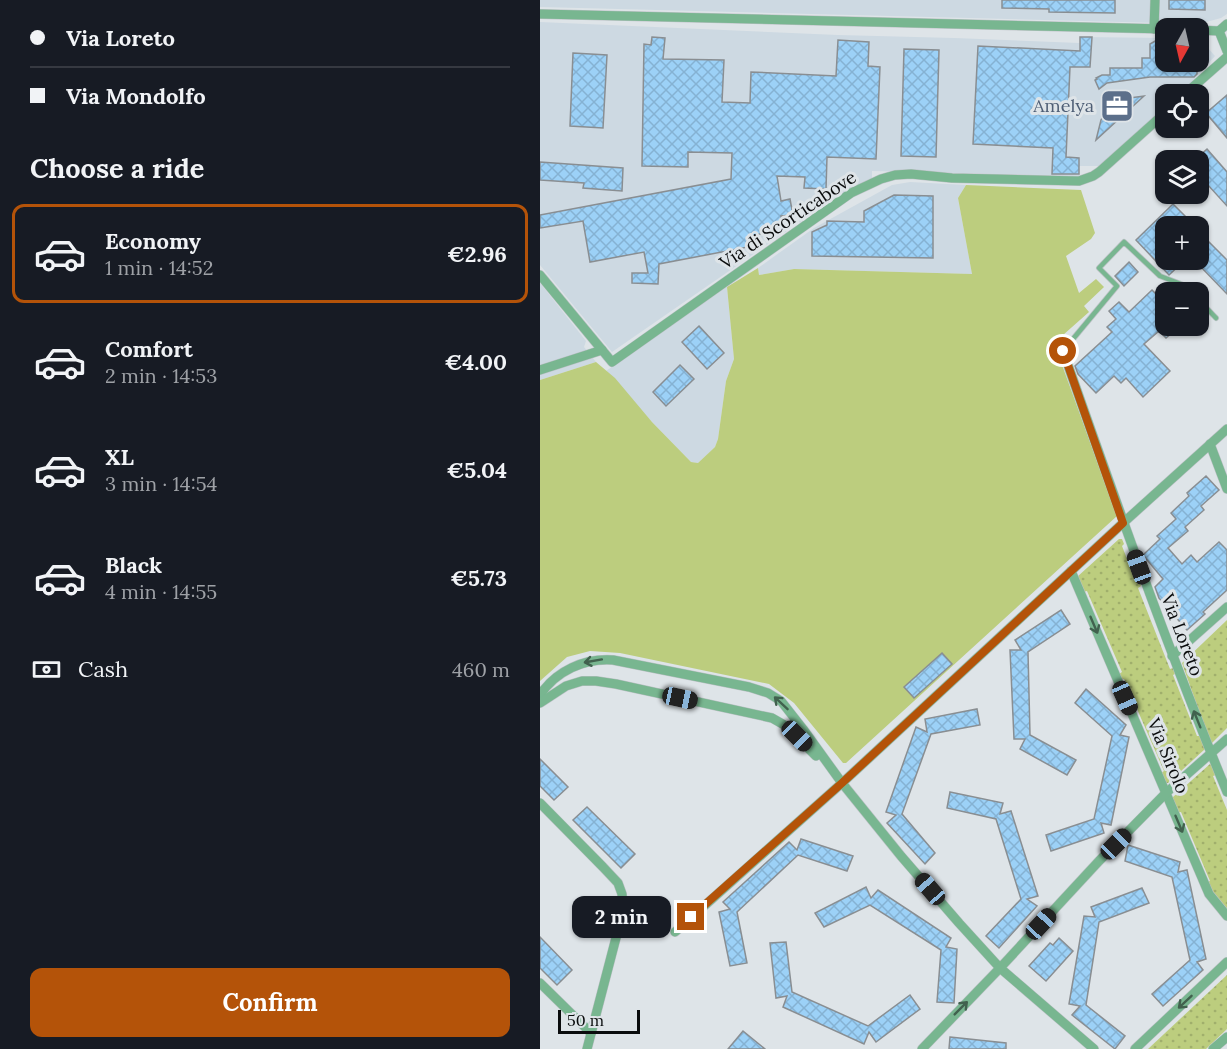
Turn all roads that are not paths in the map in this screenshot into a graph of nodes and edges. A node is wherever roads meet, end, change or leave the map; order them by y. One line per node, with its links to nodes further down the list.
1 (1155, 0): 4 (street)
2 (540, 14): 4 (street)
3 (1227, 24): 6 (street)
4 (1154, 29)
5 (1209, 31): 6 (street)
6 (1219, 31): 7 (street)
7 (1227, 51)
8 (1227, 57): 9 (street)
9 (1196, 84)
10 (1155, 122): 15 (street, Via di Scorticabove)
11 (540, 275): 15 (street)
12 (1176, 282): 16 (lane)
13 (1209, 311): 14 (lane)
14 (1216, 318)
15 (603, 351): 17 (street)
16 (1063, 351): 21 (street, Via Loreto)
17 (540, 370)
18 (1227, 429): 19 (street)
19 (1210, 444): 20 (street); 21 (street)
20 (1227, 489)
21 (1123, 523): 22 (street); 24 (street, Via Loreto)
22 (1071, 571): 29 (street); 31 (street, Via Sirolo, one-way to 31)
23 (1227, 607): 24 (street)
24 (1172, 657): 28 (street, Via Loreto, one-way to 24)
25 (540, 695): 29 (street, one-way to 25)
26 (540, 703): 29 (street)
27 (1227, 739): 28 (street)
28 (1211, 753): 30 (street, Via Loreto); 31 (street)
29 (842, 783): 34 (street); 36 (street)
30 (1227, 792)
31 (1166, 793): 33 (street, Via Sirolo, one-way to 33); 36 (street)
32 (540, 803): 38 (street)
33 (1227, 916)
34 (675, 932)
35 (1227, 962): 43 (street, one-way to 43)
36 (1000, 968): 41 (street, one-way to 36); 42 (street)
37 (540, 983): 38 (street)
38 (591, 1033): 40 (street)
39 (1227, 1037): 44 (street)
40 (587, 1049)
41 (922, 1049)
42 (1094, 1049)
43 (1135, 1049)
44 (1214, 1049)

